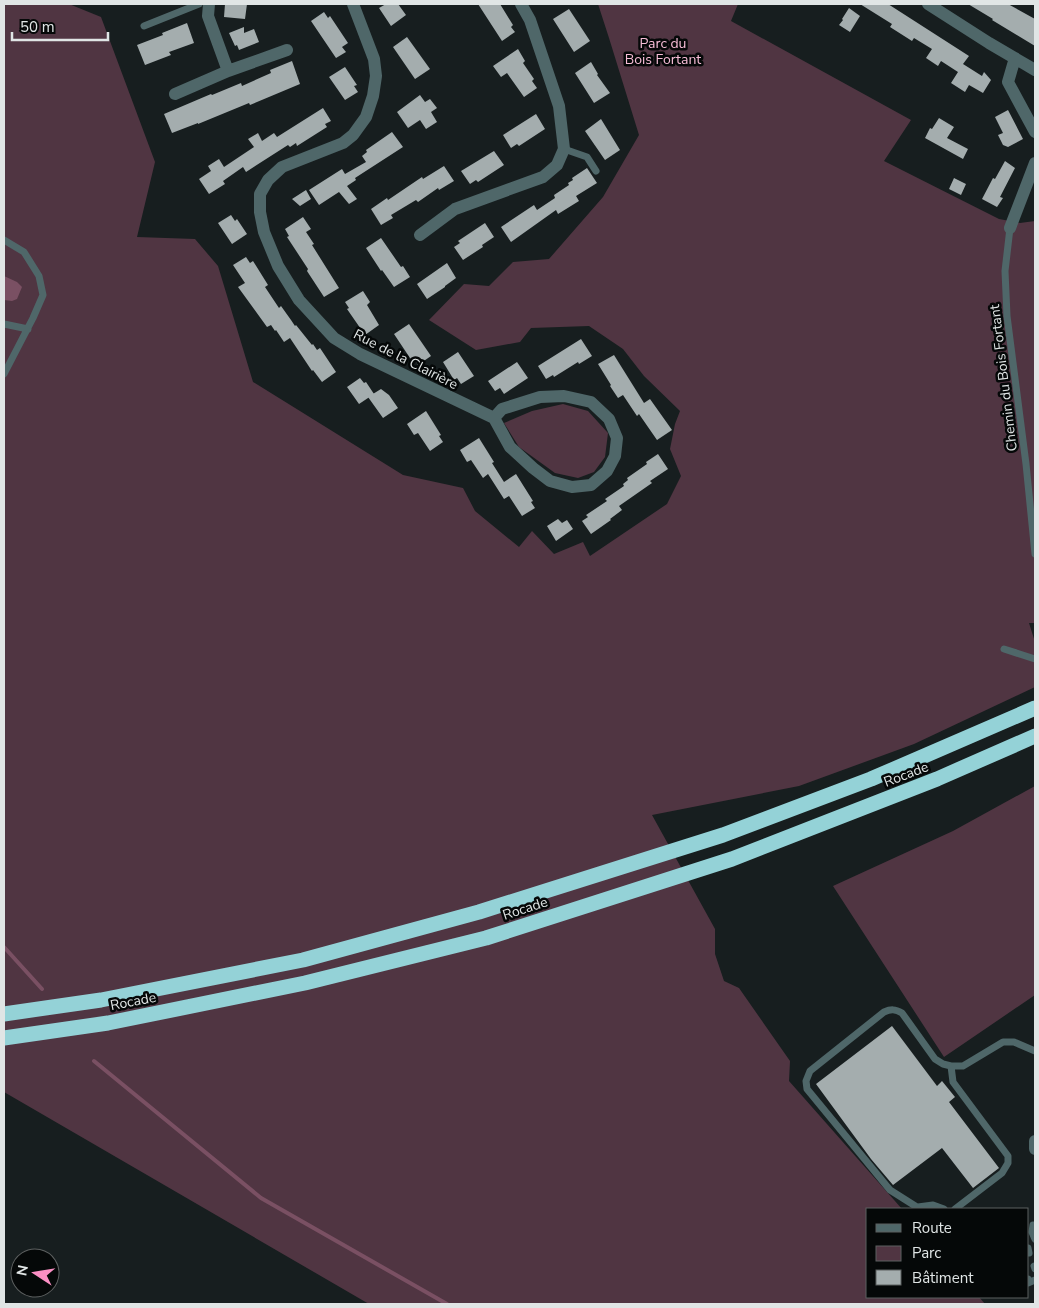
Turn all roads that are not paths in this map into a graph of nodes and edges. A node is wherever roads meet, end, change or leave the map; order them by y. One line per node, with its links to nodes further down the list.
1 (199, 4): 6 (lane)
2 (209, 4): 10 (street)
3 (353, 4): 22 (street, Rue de la Clairière)
4 (521, 4): 13 (street)
5 (928, 4): 8 (street)
6 (144, 26)
7 (287, 50): 10 (street)
8 (1015, 58): 9 (street); 12 (street)
9 (1035, 70)
10 (228, 71): 11 (street)
11 (174, 94)
12 (1035, 132)
13 (564, 149): 15 (lane); 17 (street)
14 (1035, 163): 16 (street)
15 (596, 171)
16 (1010, 228): 23 (lane, Chemin du Bois Fortant)
17 (420, 235)
18 (4, 240): 20 (lane)
19 (4, 324): 20 (lane)
20 (28, 329): 21 (lane)
21 (4, 374)
22 (494, 418): 22 (street)
23 (1035, 554)
24 (1004, 649): 25 (lane)
25 (1035, 659)
26 (1035, 707): 30 (highway)
27 (1035, 736): 29 (highway, Rocade)
28 (1035, 747): 29 (highway)
29 (936, 779): 31 (highway, Rocade)
30 (4, 1014)
31 (4, 1038)
32 (1035, 1051): 33 (lane)
33 (951, 1066): 36 (lane); 38 (lane)
34 (1035, 1141): 35 (street)
35 (1035, 1149)
36 (919, 1208): 37 (lane)
37 (941, 1208)
38 (955, 1208)
39 (1032, 1226): 40 (lane)
40 (1035, 1239)

